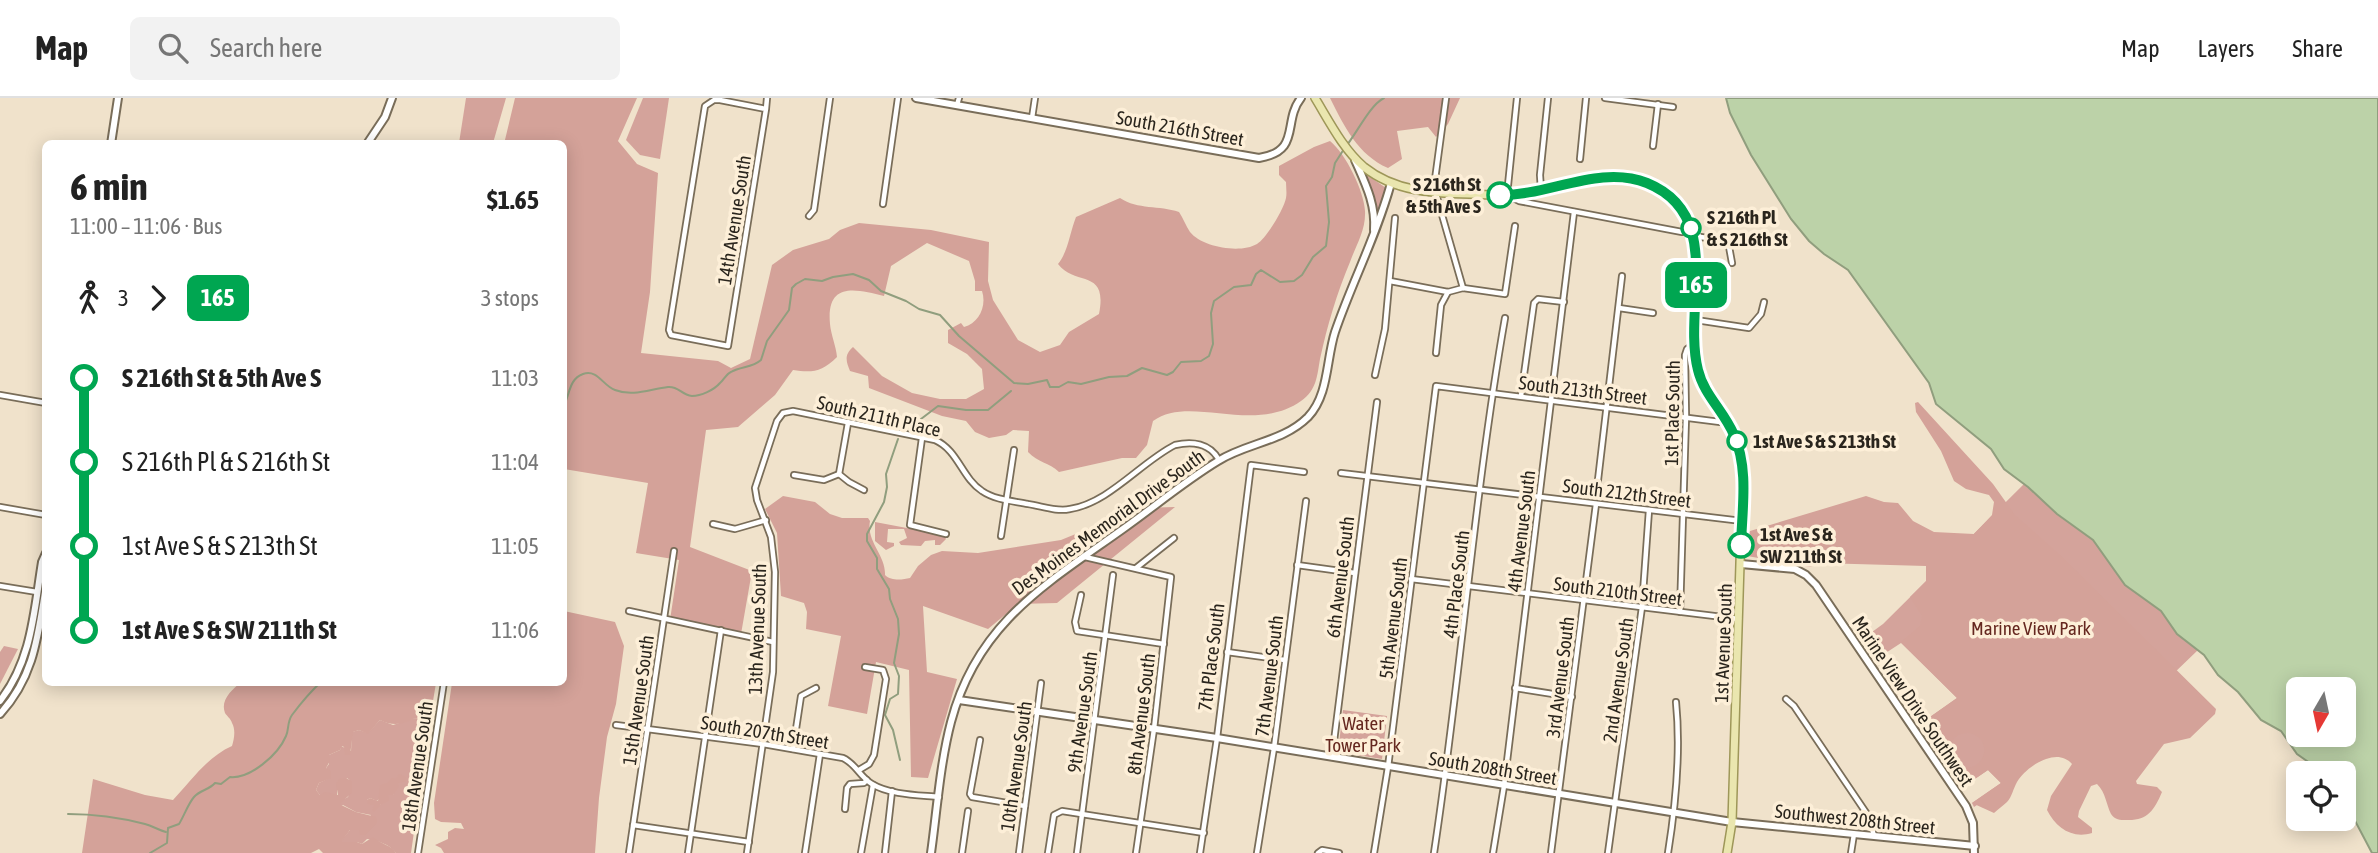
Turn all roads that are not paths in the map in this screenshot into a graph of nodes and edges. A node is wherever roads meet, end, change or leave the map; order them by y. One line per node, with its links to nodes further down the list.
1 (118, 98): 20 (street)
2 (392, 98): 21 (street)
3 (767, 98): 18 (street, 14th Avenue South)
4 (830, 98): 31 (street)
5 (898, 98): 29 (street)
6 (916, 98): 15 (street, South 216th Street)
7 (1035, 98): 19 (street)
8 (1301, 98): 19 (street, South 216th Street)
9 (1314, 98): 23 (main road)
10 (1446, 98): 27 (street)
11 (1517, 98): 28 (street)
12 (1548, 98): 26 (street)
13 (1586, 98): 24 (street)
14 (1605, 98): 16 (street)
15 (958, 102): 19 (street, South 216th Street)
16 (1658, 104): 17 (street); 22 (street)
17 (1673, 107)
18 (766, 109): 18 (street, 14th Avenue South)
19 (1031, 118)
20 (112, 140)
21 (371, 140)
22 (1653, 146)
23 (1354, 157): 25 (main road); 38 (street)
24 (1580, 159)
25 (1391, 183): 27 (main road); 38 (street, Des Moines Memorial Drive South)
26 (1541, 190): 28 (main road); 35 (main road)
27 (1436, 193): 28 (main road); 42 (street)
28 (1507, 195): 30 (street)
29 (883, 204)
30 (1574, 212): 34 (street); 44 (street, 4th Avenue South)
31 (809, 216)
32 (1395, 218): 41 (street)
33 (1515, 226): 42 (street)
34 (1682, 232)
35 (1694, 236): 36 (street); 49 (main road, 1st Avenue South)
36 (1728, 241): 37 (street); 39 (street)
37 (1741, 243)
38 (1371, 245): 67 (street, Des Moines Memorial Drive South)
39 (1732, 263)
40 (1622, 276): 46 (street)
41 (1390, 281): 43 (street); 52 (street)
42 (1463, 288): 43 (street)
43 (1448, 292): 51 (street)
44 (1564, 302): 56 (street); 57 (street, 4th Avenue South)
45 (1764, 302): 49 (street)
46 (1619, 308): 47 (street); 60 (street)
47 (1653, 313)
48 (1505, 318): 54 (street, 4th Place South)
49 (1695, 320): 50 (main road, 1st Avenue South)
50 (1694, 344): 62 (street, 1st Place South); 63 (main road, 1st Avenue South)
51 (1436, 353)
52 (1376, 375)
53 (1436, 386): 54 (street, South 213th Street); 74 (street, 5th Avenue South)
54 (1493, 392): 56 (street, South 213th Street); 75 (street, 4th Place South)
55 (0, 395): 58 (street)
56 (1521, 396): 57 (street, South 213th Street)
57 (1551, 400): 60 (street, South 213th Street); 77 (street, 4th Avenue South)
58 (42, 402)
59 (1377, 402): 72 (street, 6th Avenue South)
60 (1608, 408): 62 (street, South 213th Street); 73 (street)
61 (783, 413): 64 (street, South 211th Place); 85 (street, 13th Avenue South)
62 (1686, 417): 63 (street, South 213th Street); 84 (street, 1st Place South)
63 (1725, 419): 86 (main road, 1st Avenue South)
64 (848, 423): 65 (street, South 211th Place); 70 (street)
65 (922, 438): 78 (street, South 211th Place); 88 (street)
66 (1014, 450): 78 (street)
67 (1219, 460): 78 (street, South 211th Place); 92 (street, Des Moines Memorial Drive South)
68 (1304, 472): 116 (street, 7th Place South)
69 (1341, 473): 72 (street, South 212th Street)
70 (839, 474): 71 (street); 76 (street)
71 (794, 475)
72 (1367, 476): 74 (street, South 212th Street); 97 (street, 6th Avenue South)
73 (1598, 480)
74 (1424, 482): 75 (street, South 212th Street); 99 (street, 5th Avenue South)
75 (1481, 489): 77 (street, South 212th Street); 101 (street, 4th Place South)
76 (864, 490)
77 (1539, 497): 80 (street, South 212th Street); 103 (street, 4th Avenue South)
78 (1007, 500): 89 (street)
79 (1306, 501): 94 (street, 7th Avenue South)
80 (1596, 504): 82 (street, South 212th Street); 105 (street, 3rd Avenue South)
81 (0, 507): 83 (street)
82 (1649, 510): 84 (street, South 212th Street); 106 (street, 2nd Avenue South)
83 (42, 514)
84 (1684, 514): 86 (street, South 212th Street); 109 (street, 1st Place South)
85 (766, 520): 87 (street); 114 (street, 13th Avenue South)
86 (1742, 521): 95 (main road, 1st Avenue South)
87 (713, 524)
88 (946, 534)
89 (1001, 536)
90 (1174, 538): 96 (street)
91 (674, 551): 110 (street, 15th Avenue South)
92 (1085, 557): 96 (street); 125 (street, Des Moines Memorial Drive South)
93 (42, 562): 102 (street)
94 (1297, 565): 97 (street); 117 (street, 7th Avenue South)
95 (1741, 565): 111 (main road, 1st Avenue South); 165 (street, Marine View Drive Southwest)
96 (1135, 569): 115 (street, 8th Avenue South)
97 (1355, 573): 141 (street, 6th Avenue South)
98 (1113, 575): 113 (street, 9th Avenue South)
99 (1411, 579): 101 (street, South 210th Street); 142 (street, 5th Avenue South)
100 (0, 586): 102 (street)
101 (1469, 586): 103 (street, South 210th Street); 144 (street, 4th Place South)
102 (37, 592): 126 (street)
103 (1527, 594): 105 (street, South 210th Street); 122 (street, 4th Avenue South)
104 (1081, 595): 113 (street)
105 (1584, 600): 106 (street, South 210th Street); 123 (street, 3rd Avenue South)
106 (1642, 607): 109 (street, South 210th Street); 151 (street, 2nd Avenue South)
107 (42, 610): 129 (street)
108 (629, 611): 110 (street)
109 (1680, 612): 111 (street, South 210th Street)
110 (664, 619): 112 (street); 132 (street, 15th Avenue South)
111 (1739, 619): 157 (main road, 1st Avenue South)
112 (721, 630): 114 (street); 134 (street)
113 (1107, 635): 115 (street); 130 (street, 9th Avenue South)
114 (773, 642): 137 (street, 13th Avenue South)
115 (1164, 644): 133 (street, 8th Avenue South)
116 (1226, 652): 117 (street); 135 (street, 7th Place South)
117 (1285, 660): 138 (street, 7th Avenue South)
118 (865, 667): 143 (street)
119 (1041, 683): 128 (street, 10th Avenue South)
120 (442, 686): 166 (street, 18th Avenue South)
121 (816, 688): 139 (street)
122 (1515, 688): 123 (street); 147 (street, 4th Avenue South)
123 (1572, 696): 149 (street, 3rd Avenue South)
124 (1786, 699): 163 (street)
125 (959, 700): 128 (street, South 208th Street); 150 (street, Des Moines Memorial Drive South)
126 (0, 701)
127 (1676, 702): 155 (street)
128 (1037, 712): 130 (street, South 208th Street); 152 (street, 10th Avenue South)
129 (0, 713)
130 (1094, 720): 133 (street, South 208th Street); 156 (street, 9th Avenue South)
131 (616, 725): 132 (street, South 207th Street)
132 (648, 729): 134 (street, South 207th Street); 159 (street, 15th Avenue South)
133 (1154, 729): 135 (street, South 208th Street); 158 (street, 8th Avenue South)
134 (705, 737): 137 (street, South 207th Street); 160 (street)
135 (1217, 738): 138 (street, South 208th Street); 161 (street, 7th Place South)
136 (980, 740): 152 (street)
137 (763, 744): 139 (street, South 207th Street); 164 (street, 13th Avenue South)
138 (1274, 747): 141 (street, South 208th Street); 180 (street, 7th Avenue South)
139 (793, 749): 140 (street, South 207th Street)
140 (820, 754): 143 (street, South 207th Street); 170 (street)
141 (1332, 757): 142 (street, South 208th Street)
142 (1388, 767): 144 (street, South 208th Street); 183 (street, 5th Avenue South)
143 (859, 770): 145 (street, South 207th Street)
144 (1446, 776): 147 (street, South 208th Street); 184 (street, 4th Place South)
145 (867, 780): 146 (street, South 207th Street); 153 (street)
146 (873, 785): 148 (street, South 207th Street); 171 (street)
147 (1504, 786): 149 (street, South 208th Street); 185 (street, 4th Avenue South)
148 (892, 791): 150 (street, South 207th Street); 172 (street)
149 (1560, 794): 151 (street, South 208th Street); 186 (street, 3rd Avenue South)
150 (939, 797): 173 (street, Des Moines Memorial Drive South)
151 (1616, 804): 155 (street, South 208th Street); 187 (street, 2nd Avenue South)
152 (1025, 807): 175 (street, 10th Avenue South)
153 (845, 809)
154 (968, 811): 174 (street)
155 (1674, 813): 157 (street, South 208th Street); 188 (street)
156 (1082, 814): 158 (street); 176 (street); 177 (street, 9th Avenue South)
157 (1732, 822): 162 (street, Southwest 208th Street); 189 (main road, 1st Avenue South)
158 (1140, 824): 161 (street); 178 (street, 8th Avenue South)
159 (633, 825): 160 (street); 167 (street, 15th Avenue South)
160 (691, 833): 164 (street); 168 (street)
161 (1204, 833): 179 (street, 7th Place South)
162 (1854, 834): 163 (street, Southwest 208th Street); 190 (street)
163 (1874, 836): 165 (street, Southwest 208th Street)
164 (749, 842): 169 (street, 13th Avenue South)
165 (1975, 850)
166 (418, 853)
167 (629, 853)
168 (688, 853)
169 (747, 853)
170 (805, 853)
171 (861, 853)
172 (884, 853)
173 (931, 853)
174 (962, 853)
175 (1019, 853)
176 (1048, 853)
177 (1077, 853)
178 (1136, 853)
179 (1200, 853)
180 (1257, 853)
181 (1318, 853): 182 (street)
182 (1339, 853)
183 (1374, 853)
184 (1434, 853)
185 (1493, 853)
186 (1550, 853)
187 (1608, 853)
188 (1668, 853)
189 (1727, 853)
190 (1851, 853)

